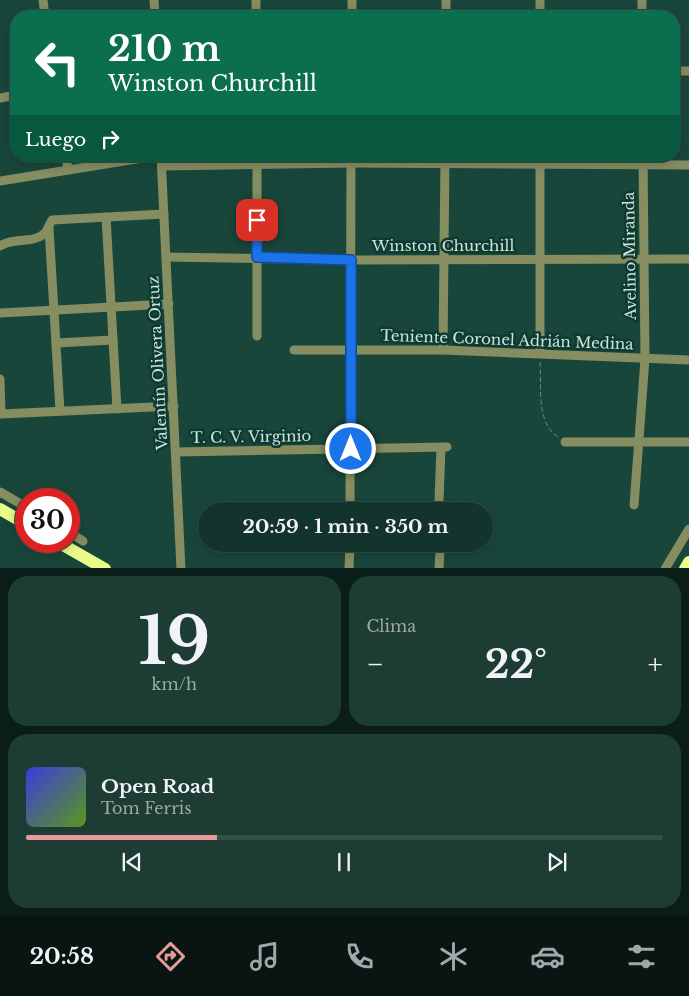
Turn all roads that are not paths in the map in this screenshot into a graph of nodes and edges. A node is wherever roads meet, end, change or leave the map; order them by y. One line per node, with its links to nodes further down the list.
1 (67, 162): 11 (street)
2 (118, 162): 11 (street)
3 (161, 162): 13 (street, Valentín Olivera Ortuz)
4 (257, 162): 18 (street)
5 (351, 162): 21 (street)
6 (445, 162): 22 (street)
7 (540, 162): 19 (street)
8 (643, 162): 23 (street, Avelino Miranda)
9 (654, 162): 10 (street)
10 (689, 165)
11 (68, 170): 12 (street)
12 (0, 182)
13 (164, 214): 14 (street); 17 (street, Valentín Olivera Ortuz)
14 (106, 217): 15 (street); 25 (street)
15 (49, 228): 16 (street); 26 (street)
16 (0, 246)
17 (166, 257): 18 (street, Winston Churchill); 24 (street, Valentín Olivera Ortuz)
18 (257, 257): 21 (street, Winston Churchill); 28 (street)
19 (540, 259): 22 (street, Winston Churchill); 23 (street, Winston Churchill); 34 (street)
20 (689, 259): 23 (street, Winston Churchill)
21 (351, 260): 22 (street, Winston Churchill); 31 (street)
22 (445, 260): 33 (street)
23 (644, 260): 35 (street, Avelino Miranda)
24 (169, 304): 25 (street); 38 (street, Valentín Olivera Ortuz)
25 (111, 307): 26 (street); 29 (street)
26 (54, 310): 27 (street); 30 (street)
27 (0, 313)
28 (257, 336)
29 (113, 340): 30 (street); 39 (street)
30 (56, 343): 40 (street)
31 (351, 349): 32 (street, Teniente Coronel Adrián Medina); 33 (street, Teniente Coronel Adrián Medina); 44 (street)
32 (294, 350)
33 (442, 350): 34 (street, Teniente Coronel Adrián Medina)
34 (540, 353): 35 (street, Teniente Coronel Adrián Medina)
35 (645, 359): 36 (street, Teniente Coronel Adrián Medina); 43 (street, Avelino Miranda)
36 (689, 360)
37 (0, 379): 40 (street)
38 (174, 406): 39 (street); 45 (street, Valentín Olivera Ortuz)
39 (116, 409): 40 (street)
40 (60, 412)
41 (565, 442): 43 (street)
42 (689, 442): 43 (street)
43 (638, 443): 50 (street, Avelino Miranda)
44 (351, 449): 45 (street, T. C. V. Virginio); 47 (street, T. C. V. Virginio); 49 (street)
45 (176, 452): 61 (street, Valentín Olivera Ortuz)
46 (0, 492): 48 (street)
47 (439, 500)
48 (15, 501)
49 (350, 502)
50 (634, 505)
51 (0, 509): 52 (highway)
52 (15, 518)
53 (689, 529): 64 (street)
54 (80, 538): 55 (street)
55 (83, 540)
56 (350, 552): 62 (street)
57 (440, 552): 63 (street)
58 (78, 553): 60 (highway)
59 (689, 562): 65 (highway)
60 (105, 568)
61 (181, 568)
62 (349, 568)
63 (439, 568)
64 (665, 568)
65 (685, 568)

